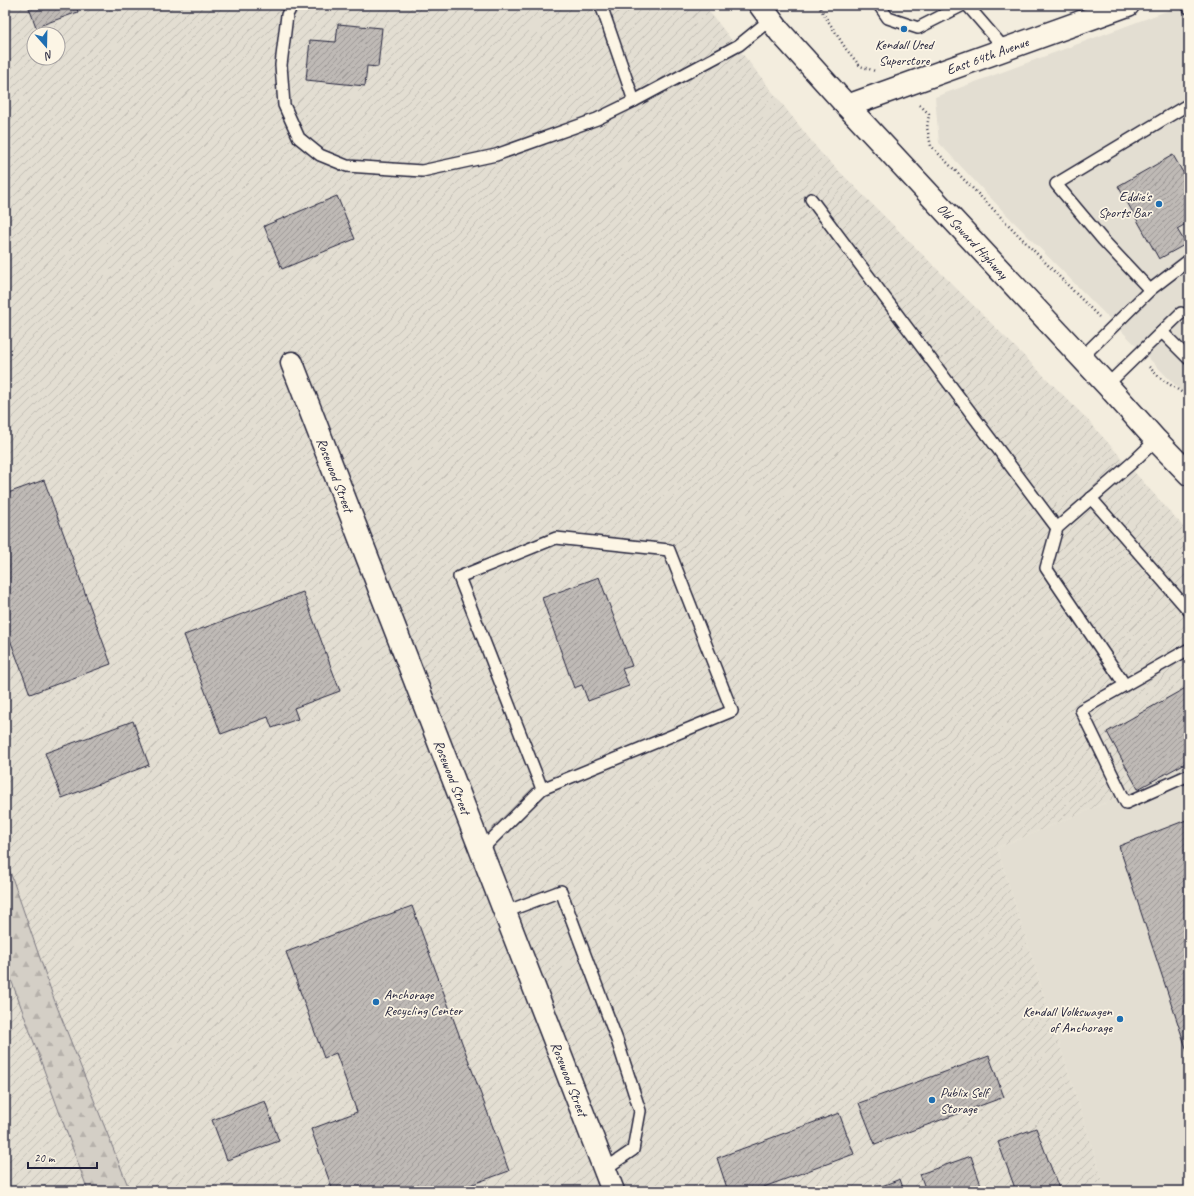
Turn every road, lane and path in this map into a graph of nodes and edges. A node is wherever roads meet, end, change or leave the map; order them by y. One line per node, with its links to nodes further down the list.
1 (292, 5): 14 (lane)
2 (601, 5): 14 (lane)
3 (818, 5): 12 (path)
4 (879, 5): 5 (lane)
5 (963, 5)
6 (967, 5): 11 (lane)
7 (1128, 5): 11 (street, East 64th Avenue)
8 (1188, 5): 9 (lane)
9 (1189, 8)
10 (765, 12): 14 (lane); 16 (street, Old Seward Highway)
11 (1005, 49): 13 (street, East 64th Avenue)
12 (877, 72)
13 (903, 86): 16 (street, East 64th Avenue); 21 (path)
14 (634, 101)
15 (1189, 104): 19 (lane)
16 (846, 106): 24 (street, Old Seward Highway)
17 (811, 199): 32 (lane)
18 (1189, 260): 19 (lane)
19 (1150, 290): 21 (lane)
20 (1181, 312): 22 (lane)
21 (1110, 328): 24 (lane)
22 (1162, 332): 23 (lane); 25 (lane)
23 (1137, 356): 27 (lane); 28 (path)
24 (1081, 358): 27 (street, Old Seward Highway)
25 (1189, 358)
26 (292, 363): 38 (street, Rosewood Street)
27 (1107, 385): 29 (street, Old Seward Highway)
28 (1189, 396)
29 (1156, 440): 30 (street, Old Seward Highway); 31 (lane)
30 (1189, 474)
31 (1091, 498): 32 (lane); 33 (lane)
32 (1057, 528): 35 (lane)
33 (1189, 611)
34 (1189, 649): 35 (lane)
35 (1125, 685): 36 (lane)
36 (1189, 776)
37 (542, 789): 37 (lane); 38 (lane)
38 (481, 850): 39 (street, Rosewood Street)
39 (505, 912): 40 (street, Rosewood Street); 40 (lane)
40 (605, 1169): 41 (street, Rosewood Street)
41 (613, 1191)

